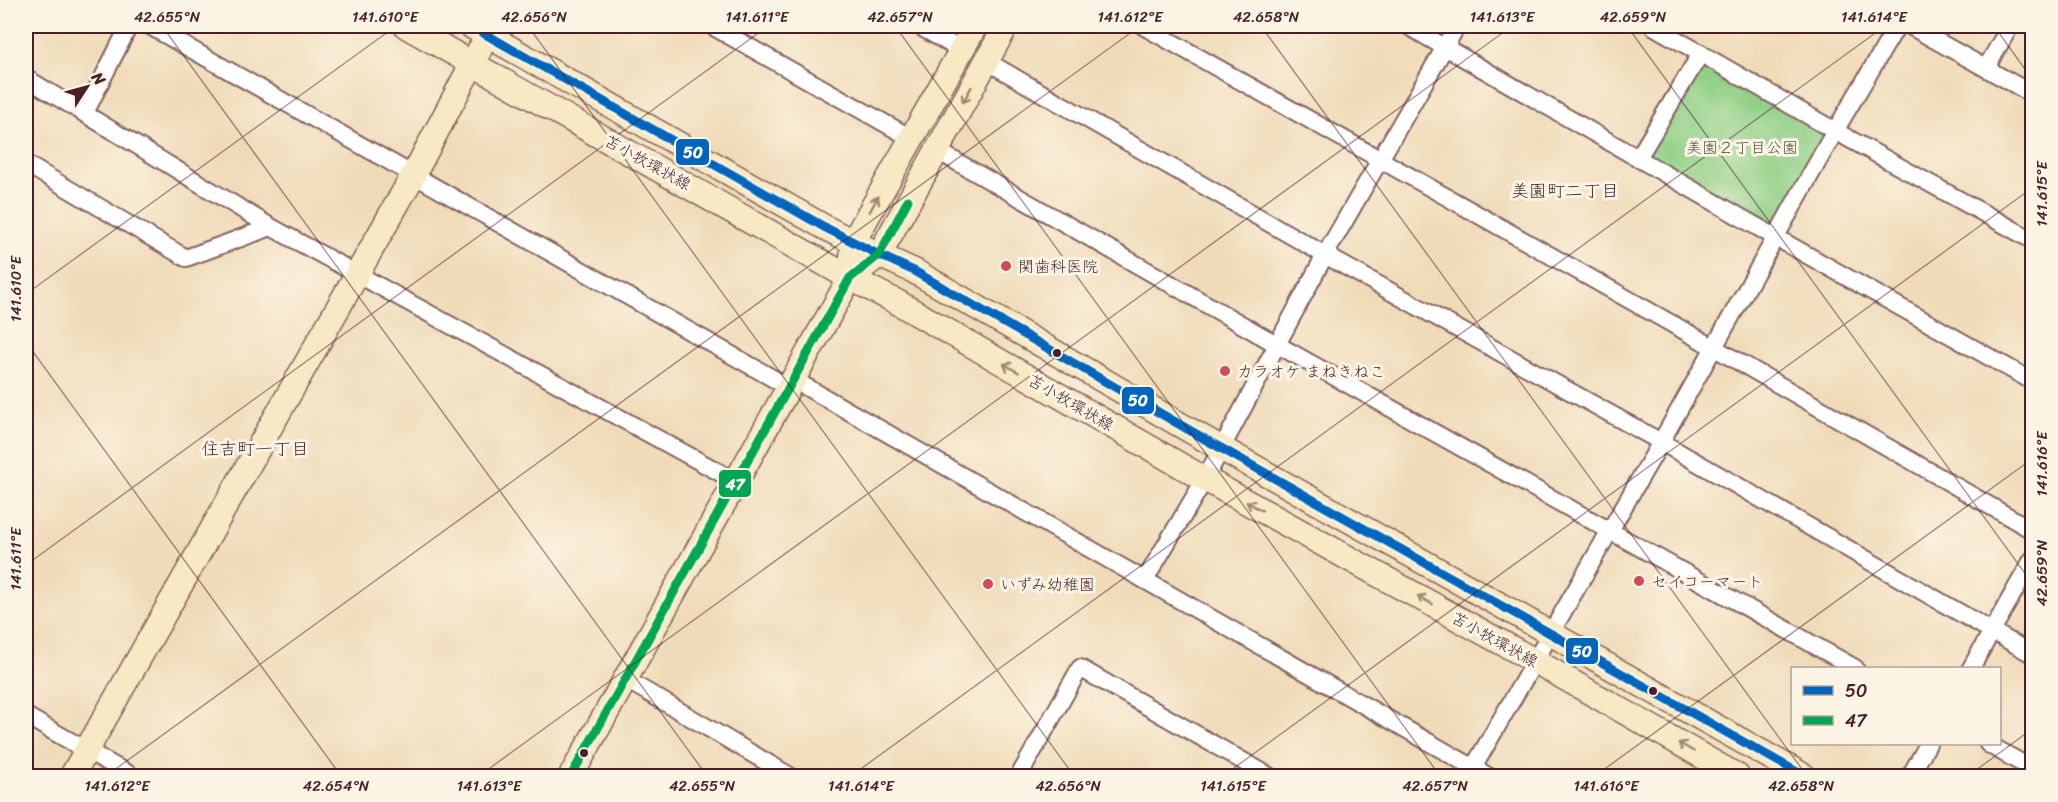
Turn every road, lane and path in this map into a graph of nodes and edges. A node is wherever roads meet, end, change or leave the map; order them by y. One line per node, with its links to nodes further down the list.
1 (129, 26): 24 (street)
2 (150, 26): 31 (street)
3 (406, 26): 20 (main road, 苫小牧環状線)
4 (712, 26): 26 (street)
5 (919, 26): 17 (street)
6 (975, 26): 17 (main road)
7 (1006, 26): 19 (main road)
8 (1143, 26): 29 (street)
9 (1408, 26): 16 (street)
10 (1456, 26): 16 (street)
11 (1653, 26): 18 (street)
12 (1897, 26): 25 (street)
13 (1910, 26): 21 (street)
14 (2010, 26): 21 (street)
15 (484, 29): 20 (main road); 35 (main road, 苫小牧環状線)
16 (1444, 46): 28 (street); 29 (street)
17 (962, 50): 26 (main road)
18 (1701, 53): 25 (street); 28 (street)
19 (986, 61): 27 (main road, one-way to 27); 37 (street)
20 (473, 63): 31 (main road); 39 (main road, 苫小牧環状線)
21 (1986, 68): 23 (street)
22 (26, 78): 24 (street)
23 (2032, 94)
24 (85, 113): 32 (street)
25 (1835, 130): 33 (street); 34 (street)
26 (911, 138): 35 (main road, one-way to 26)
27 (936, 150): 36 (main road); 40 (street)
28 (1638, 158): 33 (street)
29 (1380, 159): 37 (street); 41 (street)
30 (26, 164): 32 (street)
31 (414, 174): 38 (main road); 43 (street)
32 (271, 227): 38 (street)
33 (1776, 237): 41 (street); 42 (street)
34 (2032, 240)
35 (853, 242): 36 (main road, 苫小牧環状線); 39 (main road)
36 (879, 255): 39 (main road); 45 (main road, 苫小牧環状線)
37 (1325, 255): 40 (street); 44 (street)
38 (356, 274): 47 (street); 62 (main road)
39 (850, 278): 43 (main road); 46 (main road, 苫小牧環状線, one-way to 39)
40 (1276, 344): 45 (street); 48 (street)
41 (1713, 347): 44 (street); 49 (street)
42 (2032, 381)
43 (792, 384): 47 (main road); 51 (street)
44 (1661, 442): 48 (street); 52 (street)
45 (1222, 448): 46 (street); 53 (main road, 苫小牧環状線)
46 (1205, 479): 51 (street); 55 (main road, 苫小牧環状線, one-way to 46)
47 (737, 482): 58 (main road)
48 (1608, 530): 53 (street); 56 (street)
49 (2032, 530)
50 (2032, 561): 52 (street)
51 (1145, 580): 64 (street)
52 (1992, 632): 54 (street); 57 (street)
53 (1550, 633): 55 (street); 72 (main road, 苫小牧環状線)
54 (2032, 654)
55 (1535, 661): 64 (street); 71 (main road, 苫小牧環状線, one-way to 55)
56 (1852, 667)
57 (1972, 667)
58 (625, 679): 68 (main road); 69 (street)
59 (26, 716): 62 (street)
60 (1928, 745): 73 (street)
61 (1990, 745): 63 (street)
62 (87, 751): 66 (main road); 67 (street)
63 (2032, 769)
64 (1480, 772)
65 (1024, 775): 70 (street)
66 (72, 777)
67 (132, 777)
68 (571, 777)
69 (790, 777)
70 (1269, 777)
71 (1737, 777)
72 (1804, 777)
73 (1910, 777)

